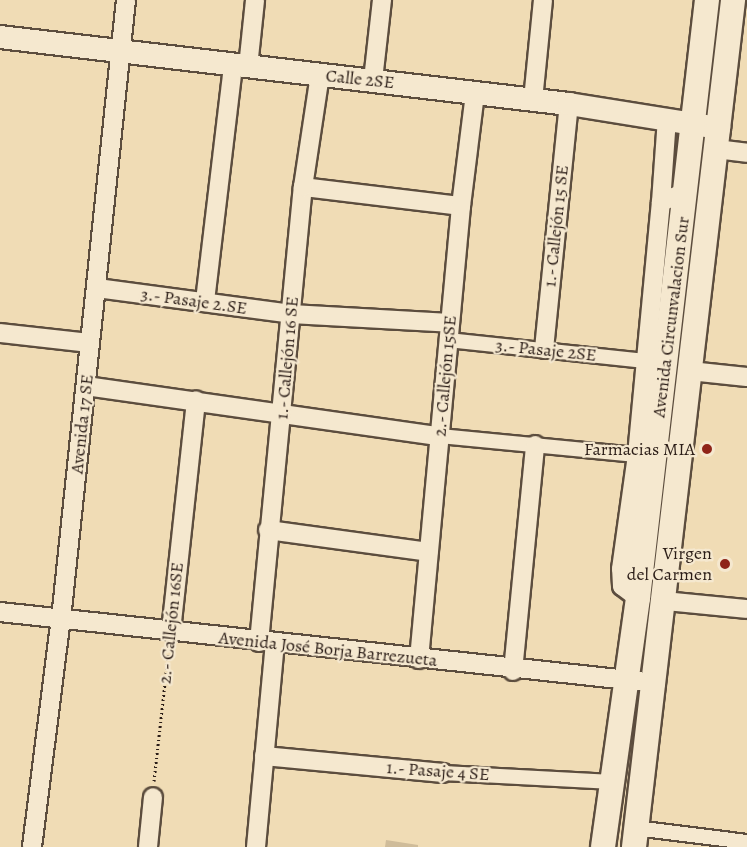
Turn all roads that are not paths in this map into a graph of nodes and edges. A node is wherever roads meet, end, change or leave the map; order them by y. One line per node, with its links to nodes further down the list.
1 (126, 0): 8 (street, Avenida 17 SE)
2 (255, 0): 9 (street)
3 (382, 0): 11 (street)
4 (543, 0): 13 (street)
5 (707, 0): 16 (main road, Avenida Circunvalacion Sur)
6 (733, 0): 17 (main road, Avenida Circunvalacion Sur)
7 (0, 37): 8 (street, Calle 2SE)
8 (121, 51): 9 (street, Calle 2SE); 23 (street, Avenida 17 SE)
9 (240, 66): 10 (street, Calle 2SE); 24 (street)
10 (320, 74): 11 (street, Calle 2SE); 19 (street, 1.- Callejón 16 SE)
11 (373, 80): 12 (street, Calle 2SE)
12 (475, 93): 13 (street, Calle 2SE); 22 (street, 2.- Callejón 15SE)
13 (533, 100): 14 (street, Calle 2SE)
14 (569, 104): 15 (street, Calle 2SE); 29 (street, 1.- Callejón 15 SE)
15 (667, 119): 16 (street, Calle 2SE); 21 (street)
16 (694, 123): 17 (street, Calle 2SE); 20 (main road, Avenida Circunvalacion Sur)
17 (718, 138): 18 (street); 31 (main road, Avenida Circunvalacion Sur)
18 (747, 153)
19 (303, 187): 22 (street); 25 (street, 1.- Callejón 16 SE)
20 (686, 192): 21 (street); 41 (main road, Avenida Circunvalacion Sur)
21 (661, 202): 30 (street)
22 (461, 206): 26 (street, 2.- Callejón 15SE)
23 (97, 288): 24 (street, 3.- Pasaje 2.SE); 28 (street, Avenida 17 SE)
24 (205, 301): 25 (street, 3.- Pasaje 2.SE)
25 (291, 314): 26 (street, 3.- Pasaje 2.SE); 35 (street, 1.- Callejón 16 SE)
26 (449, 331): 29 (street, 3.- Pasaje 2SE); 36 (street, 2.- Callejón 15SE)
27 (0, 333): 28 (street)
28 (90, 343): 33 (street, Avenida 17 SE)
29 (543, 349): 30 (street, 3.- Pasaje 2SE)
30 (644, 361): 38 (street)
31 (690, 371): 32 (street); 42 (main road, Avenida Circunvalacion Sur)
32 (747, 377)
33 (86, 386): 34 (street); 45 (street, Avenida 17 SE)
34 (196, 400): 35 (street); 46 (street, 2.- Callejón 16SE)
35 (281, 415): 36 (street); 39 (street, 1.- Callejón 16 SE)
36 (439, 436): 37 (street); 40 (street, 2.- Callejón 15SE)
37 (535, 445): 38 (street); 49 (street)
38 (637, 455): 41 (street)
39 (268, 530): 40 (street); 47 (street, 1.- Callejón 16 SE)
40 (429, 552): 48 (street, 2.- Callejón 15SE)
41 (638, 598): 50 (main road, Avenida Circunvalacion Sur)
42 (665, 601): 43 (street); 51 (main road, Avenida Circunvalacion Sur)
43 (747, 609)
44 (0, 612): 45 (street, Avenida José Borja Barrezueta)
45 (61, 619): 46 (street, Avenida José Borja Barrezueta); 58 (street, Avenida 17 SE)
46 (171, 631): 47 (street, Avenida José Borja Barrezueta)
47 (267, 643): 48 (street, Avenida José Borja Barrezueta); 52 (street, 1.- Callejón 16 SE)
48 (419, 659): 49 (street, Avenida José Borja Barrezueta)
49 (513, 671): 50 (street, Avenida José Borja Barrezueta)
50 (627, 679): 51 (street, Avenida José Borja Barrezueta); 54 (main road, Avenida Circunvalacion Sur)
51 (656, 683): 56 (main road, Avenida Circunvalacion Sur)
52 (264, 756): 53 (street, 1.- Pasaje 4 SE); 60 (street, 1.- Callejón 16 SE)
53 (443, 773): 54 (street, 1.- Pasaje 4 SE)
54 (613, 782): 61 (main road, Avenida Circunvalacion Sur)
55 (153, 797): 59 (street)
56 (635, 838): 57 (street)
57 (747, 842)
58 (32, 847)
59 (148, 847)
60 (256, 847)
61 (603, 847)

